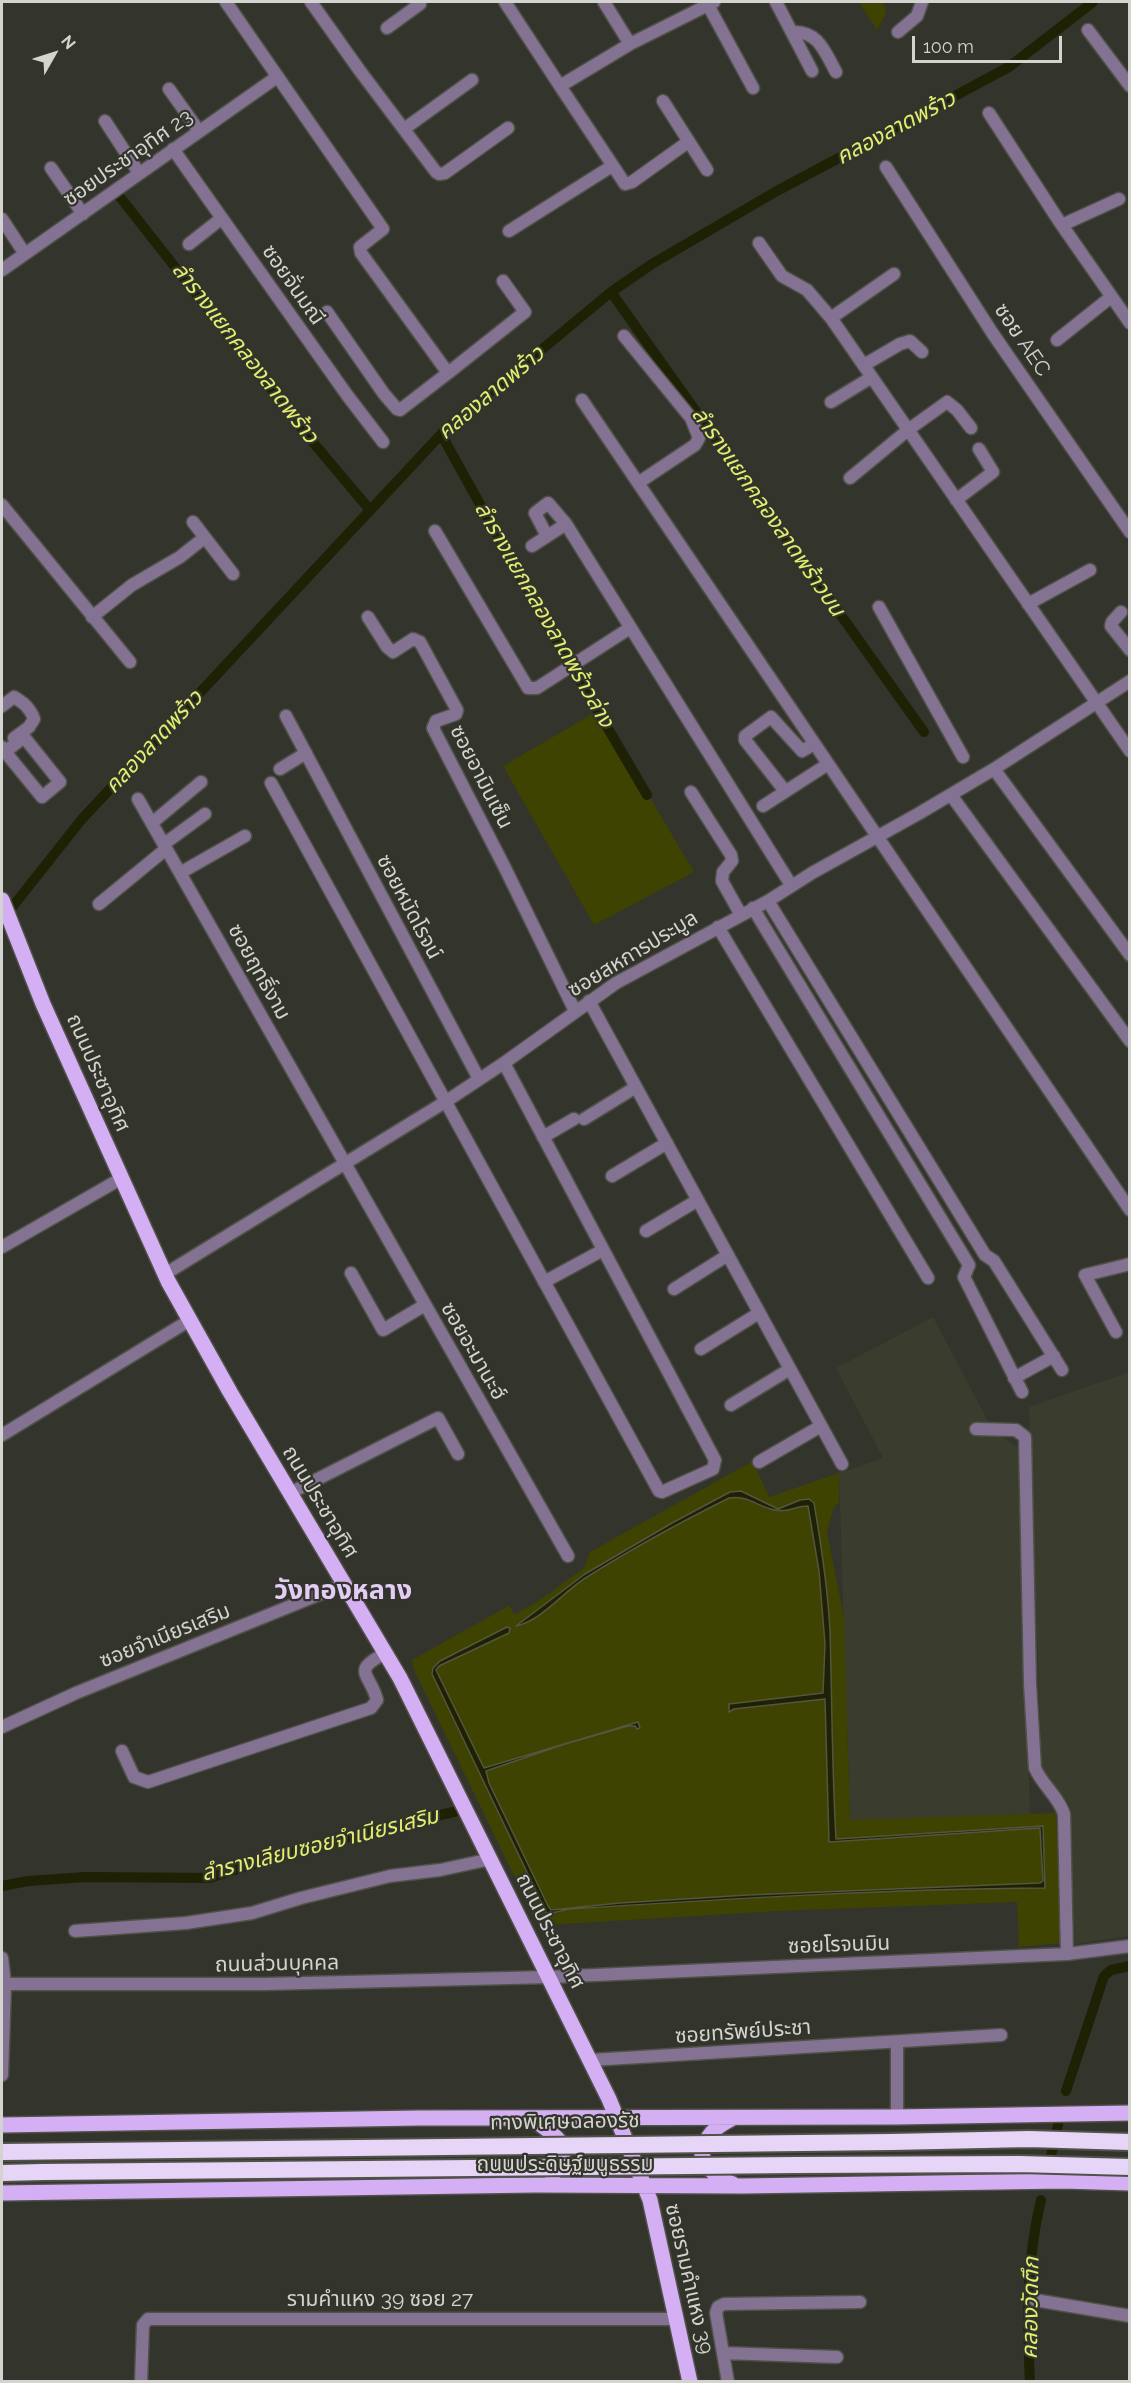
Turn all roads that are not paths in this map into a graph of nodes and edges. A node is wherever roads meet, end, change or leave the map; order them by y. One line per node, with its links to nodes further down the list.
1 (226, 2): 16 (street)
2 (311, 2): 26 (street)
3 (505, 2): 18 (street)
4 (604, 2): 13 (street)
5 (776, 2): 11 (street)
6 (921, 2): 12 (street)
7 (711, 3): 13 (street); 20 (street)
8 (422, 6): 9 (street)
9 (387, 28)
10 (1088, 30): 19 (street)
11 (792, 32): 14 (street); 15 (street)
12 (898, 32)
13 (630, 45): 18 (street)
14 (812, 71)
15 (836, 72)
16 (277, 77): 27 (street, ซอยประชาอุทิศ 23); 55 (street)
17 (472, 80): 26 (street)
18 (560, 86): 30 (street)
19 (1130, 86)
20 (753, 87)
21 (169, 89): 27 (street)
22 (663, 101): 28 (street)
23 (989, 113): 39 (street)
24 (105, 121): 34 (street)
25 (508, 128): 26 (street)
26 (404, 129)
27 (199, 131): 29 (street, ซอยประชาอุทิศ 23)
28 (688, 142): 30 (street); 33 (street)
29 (173, 149): 34 (street, ซอยประชาอุทิศ 23); 37 (street, ซอยจั่นมณี)
30 (612, 166): 40 (street)
31 (886, 167): 70 (street, ซอย AEC)
32 (51, 168): 36 (street)
33 (707, 170)
34 (139, 173): 36 (street, ซอยประชาอุทิศ 23)
35 (1119, 199): 39 (street)
36 (83, 214): 43 (street, ซอยประชาอุทิศ 23)
37 (222, 218): 42 (street); 61 (street, ซอยจั่นมณี)
38 (2, 219): 43 (street)
39 (1062, 225): 47 (street)
40 (509, 231)
41 (759, 243): 49 (street)
42 (189, 244)
43 (25, 254): 44 (street, ซอยประชาอุทิศ 23)
44 (2, 270)
45 (894, 274): 49 (street)
46 (503, 281): 55 (street)
47 (1111, 297): 50 (street); 52 (street)
48 (327, 312): 55 (street)
49 (831, 318): 54 (street)
50 (1130, 322)
51 (624, 336): 64 (street)
52 (1057, 340)
53 (922, 352): 54 (street)
54 (864, 365): 56 (street)
55 (448, 373)
56 (872, 377): 58 (street); 60 (street)
57 (582, 400): 64 (street)
58 (831, 402)
59 (971, 428): 60 (street)
60 (908, 430): 63 (street); 65 (street)
61 (383, 442)
62 (979, 449): 65 (street)
63 (850, 478)
64 (638, 483): 88 (street)
65 (956, 500): 76 (street)
66 (2, 505): 79 (street)
67 (193, 522): 72 (street)
68 (566, 524): 71 (street); 71 (street); 81 (street)
69 (435, 531): 81 (street)
70 (1130, 532)
71 (547, 536): 73 (street)
72 (204, 538): 75 (street); 79 (street)
73 (532, 546)
74 (1090, 570): 76 (street)
75 (233, 574)
76 (1028, 604): 85 (street)
77 (879, 607): 92 (street)
78 (1121, 612): 82 (street)
79 (92, 616): 83 (street)
80 (368, 617): 120 (street, ซอยอามินเซ็น)
81 (630, 628): 109 (street)
82 (1130, 650)
83 (130, 662)
84 (1130, 681): 85 (street, ซอยสหการประมูล)
85 (1096, 702): 89 (street); 95 (street, ซอยสหการประมูล)
86 (2, 706): 90 (street)
87 (286, 716): 91 (street, ซอยหมัดโรจน์)
88 (814, 744): 93 (street); 98 (street)
89 (1128, 744)
90 (3, 749): 90 (street)
91 (306, 753): 94 (street); 125 (street, ซอยหมัดโรจน์)
92 (963, 757)
93 (828, 764): 98 (street); 106 (street)
94 (280, 769)
95 (994, 769): 100 (street, ซอยสหการประมูล); 117 (street)
96 (201, 782): 104 (street)
97 (271, 783): 127 (street)
98 (785, 791): 102 (street)
99 (691, 792): 114 (street)
100 (951, 795): 106 (street, ซอยสหการประมูล); 123 (street)
101 (138, 799): 104 (street, ซอยฤทธิ์งาม)
102 (763, 806)
103 (205, 814): 107 (street)
104 (152, 823): 107 (street, ซอยฤทธิ์งาม)
105 (245, 836): 108 (street)
106 (876, 836): 109 (street, ซอยสหการประมูล); 136 (street)
107 (165, 847): 108 (street, ซอยฤทธิ์งาม); 112 (street)
108 (180, 873): 132 (street, ซอยฤทธิ์งาม)
109 (791, 885): 111 (street, ซอยสหการประมูล)
110 (2, 900): 134 (main road, ถนนประชาอุทิศ)
111 (768, 901): 113 (street, ซอยสหการประมูล); 116 (street)
112 (99, 904)
113 (753, 908): 114 (street, ซอยสหการประมูล); 118 (street)
114 (741, 915): 115 (street, ซอยสหการประมูล)
115 (718, 927): 119 (street, ซอยสหการประมูล); 146 (street)
116 (798, 951): 118 (street); 121 (street)
117 (1130, 955)
118 (784, 959): 122 (street)
119 (589, 1001): 120 (street, ซอยสหการประมูล); 126 (street)
120 (575, 1011): 124 (street, ซอยสหการประมูล)
121 (840, 1022): 122 (street); 130 (street)
122 (827, 1031): 131 (street)
123 (1130, 1041)
124 (504, 1063): 125 (street, ซอยสหการประมูล); 128 (street)
125 (479, 1079): 127 (street, ซอยสหการประมูล)
126 (636, 1087): 128 (street); 129 (street)
127 (445, 1102): 132 (street, ซอยสหการประมูล); 147 (street)
128 (543, 1137): 139 (street)
129 (667, 1143): 133 (street); 135 (street)
130 (916, 1145): 131 (street); 141 (street)
131 (902, 1155): 142 (street)
132 (345, 1165): 145 (street, ซอยสหการประมูล); 149 (street, ซอยอะมานะฮ์)
133 (612, 1176)
134 (122, 1178): 138 (street); 145 (main road, ถนนประชาอุทิศ)
135 (698, 1200): 137 (street); 140 (street)
136 (1130, 1210)
137 (646, 1231)
138 (2, 1247)
139 (603, 1250): 147 (street); 147 (street)
140 (728, 1255): 148 (street); 150 (street)
141 (985, 1255): 142 (street); 154 (street)
142 (969, 1265): 157 (street)
143 (1129, 1265): 152 (street)
144 (351, 1273): 149 (street)
145 (165, 1274): 151 (main road, ถนนประชาอุทิศ)
146 (928, 1278)
147 (544, 1282)
148 (674, 1289)
149 (425, 1305): 167 (street, ซอยอะมานะฮ์)
150 (759, 1313): 153 (street); 155 (street)
151 (190, 1320): 162 (street); 166 (main road, ถนนประชาอุทิศ)
152 (1116, 1332)
153 (701, 1348)
154 (1054, 1356): 156 (street); 157 (street)
155 (790, 1369): 159 (street); 160 (street)
156 (1062, 1370)
157 (1014, 1378): 158 (street)
158 (1022, 1392)
159 (731, 1405)
160 (821, 1426): 164 (street); 165 (street)
161 (976, 1429): 175 (street)
162 (2, 1435)
163 (458, 1454): 166 (street)
164 (759, 1462)
165 (842, 1464)
166 (290, 1493): 168 (main road, ถนนประชาอุทิศ)
167 (568, 1556)
168 (345, 1584): 169 (main road, ถนนประชาอุทิศ); 170 (street, ซอยจำเนียรเสริม)
169 (386, 1653): 171 (street); 172 (main road, ถนนประชาอุทิศ)
170 (2, 1727)
171 (122, 1750)
172 (491, 1859): 173 (street); 177 (main road, ถนนประชาอุทิศ)
173 (75, 1931)
174 (1130, 1946): 175 (street, ซอยโรจนมิน)
175 (1067, 1954): 177 (street, ซอยโรจนมิน)
176 (2, 1958): 178 (street)
177 (550, 1977): 178 (street, ถนนส่วนบุคคล); 181 (main road, ถนนประชาอุทิศ)
178 (5, 1984): 182 (street)
179 (1001, 2035): 180 (street, ซอยทรัพย์ประชา)
180 (897, 2042): 181 (street, ซอยทรัพย์ประชา); 185 (street)
181 (591, 2061): 186 (main road, ถนนประชาอุทิศ)
182 (2, 2074)
183 (1130, 2113): 185 (main road)
184 (734, 2117): 185 (main road); 186 (main road); 196 (main road)
185 (897, 2117)
186 (618, 2118): 187 (main road); 195 (main road, ถนนประชาอุทิศ)
187 (533, 2120): 188 (main road); 194 (main road)
188 (2, 2125)
189 (1130, 2142): 190 (highway, ทางพิเศษฉลองรัช, bridge)
190 (2, 2152)
191 (1130, 2167): 192 (highway, bridge)
192 (2, 2173)
193 (1130, 2183): 196 (main road, ถนนประดิษฐ์มนูธรรม)
194 (535, 2185): 195 (main road, ถนนประดิษฐ์มนูธรรม); 197 (main road, ถนนประดิษฐ์มนูธรรม)
195 (645, 2185): 196 (main road, ถนนประดิษฐ์มนูธรรม); 201 (main road, ซอยรามคำแหง 39)
196 (738, 2186)
197 (2, 2193)
198 (1035, 2300): 200 (street)
199 (860, 2302): 202 (street)
200 (1130, 2316)
201 (677, 2319): 204 (street, รามคำแหง 39 ซอย 27); 205 (main road, ซอยรามคำแหง 39)
202 (723, 2353): 203 (street); 206 (street)
203 (837, 2357)
204 (141, 2382)
205 (690, 2382)
206 (728, 2382)

